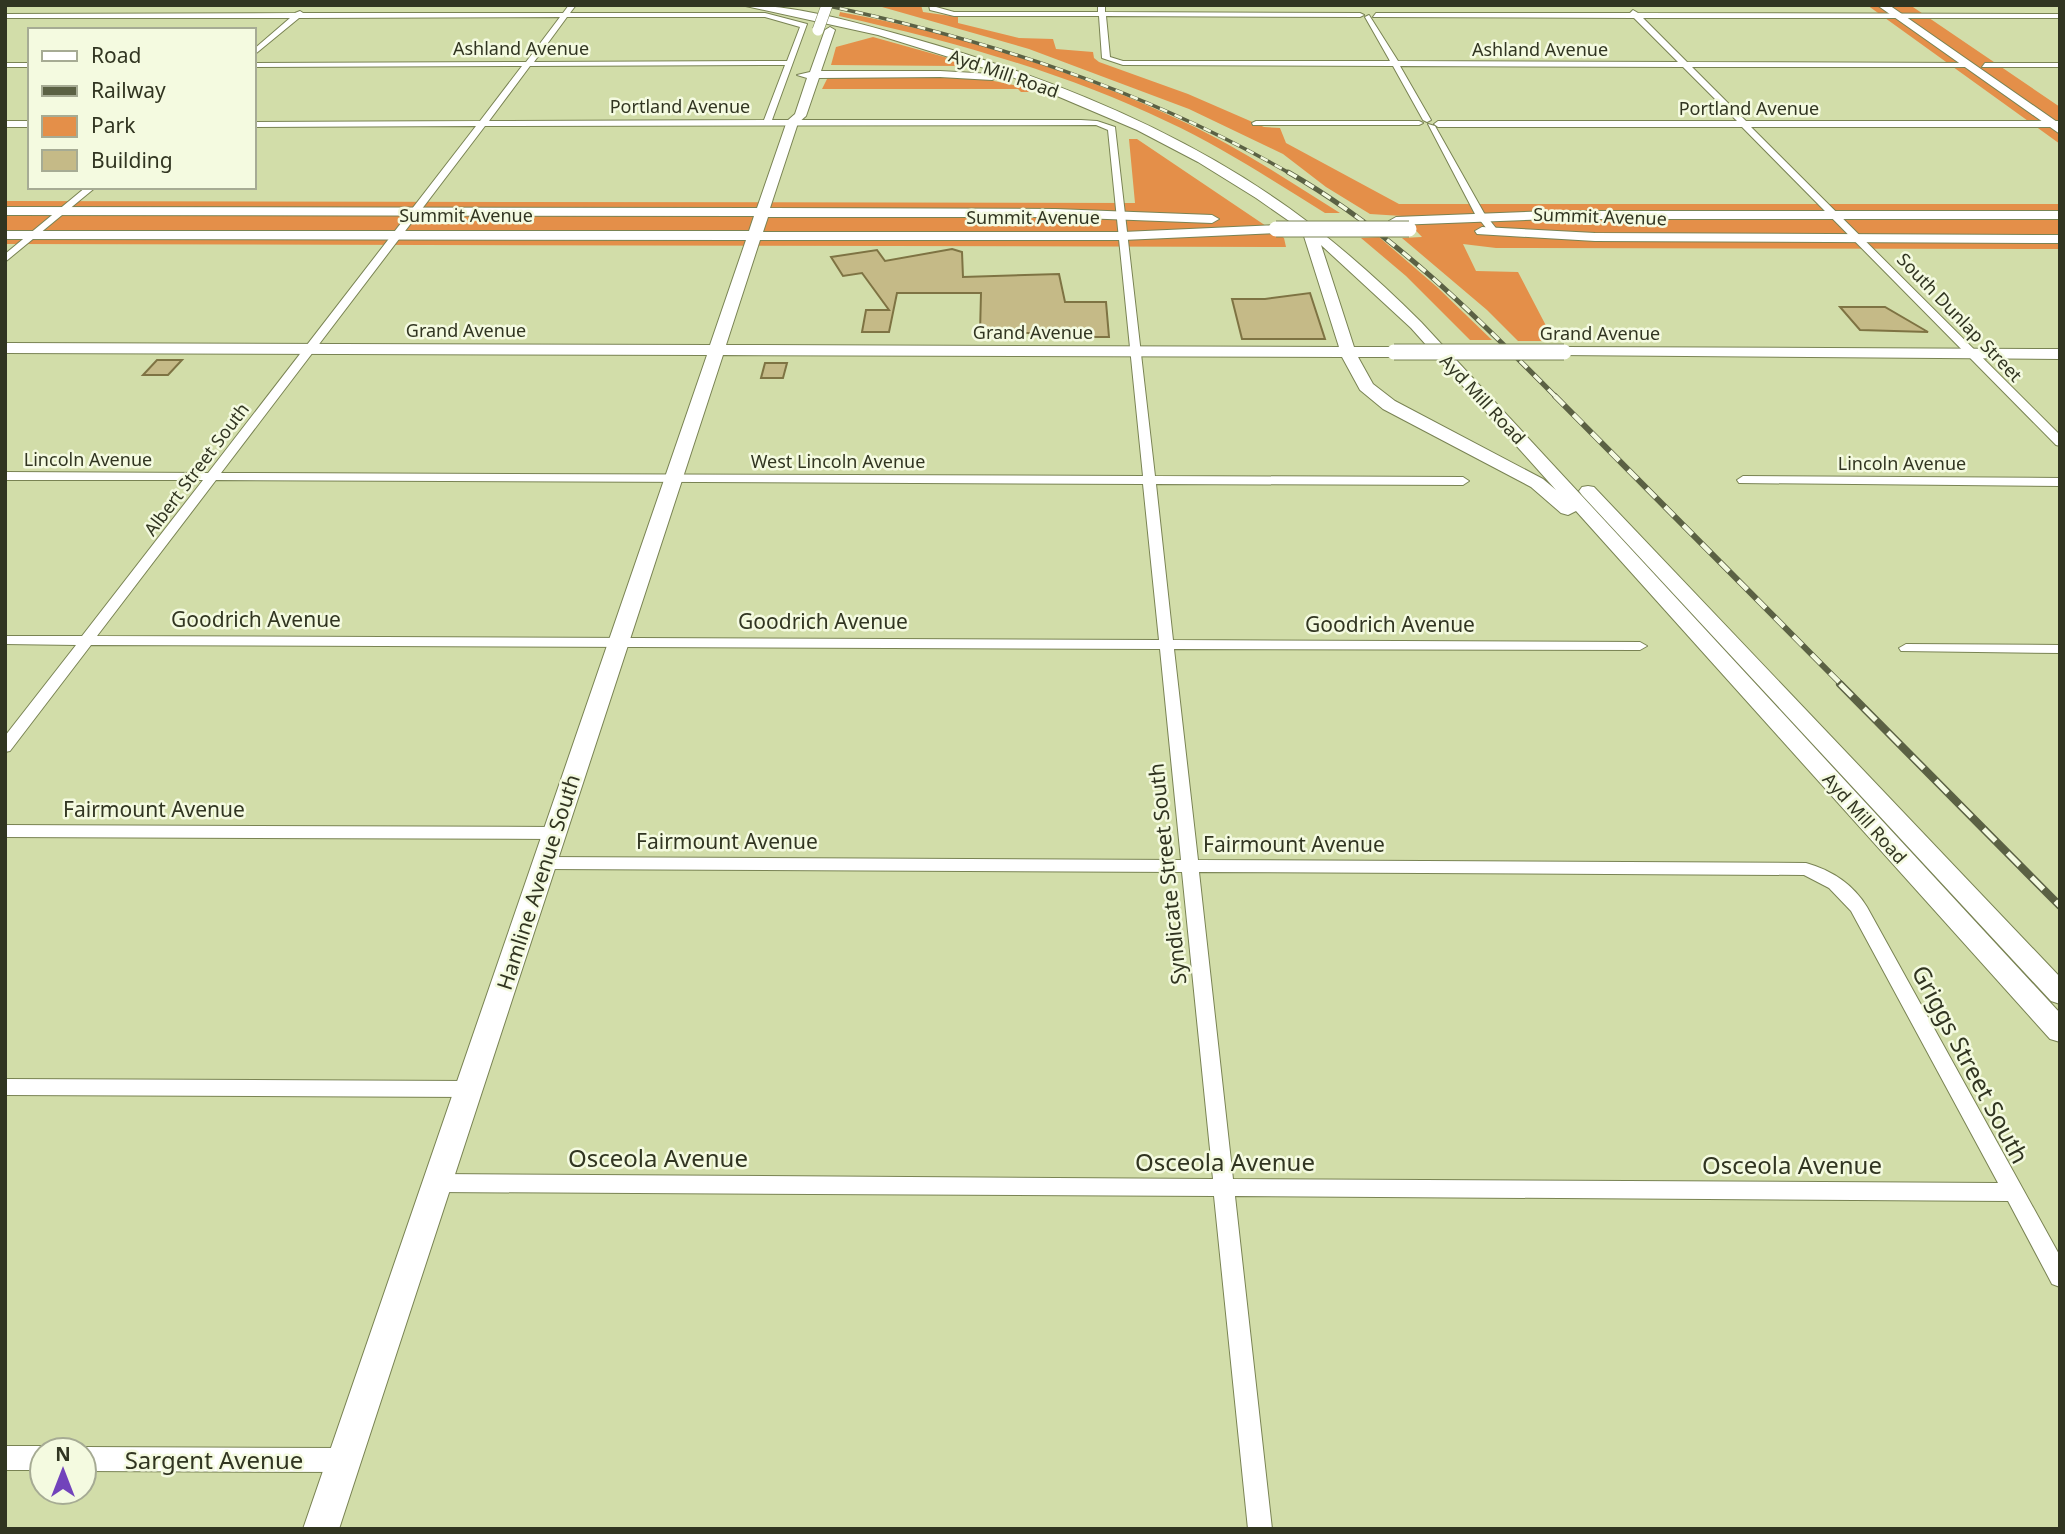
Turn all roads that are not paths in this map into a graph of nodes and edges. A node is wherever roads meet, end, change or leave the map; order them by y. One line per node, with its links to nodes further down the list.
1 (44, 5): 19 (street)
2 (310, 5): 15 (street)
3 (573, 5): 14 (street)
4 (746, 5): 34 (main road, Ayd Mill Road)
5 (827, 5): 22 (main road, bridge)
6 (838, 5): 22 (main road)
7 (1626, 5): 16 (street, South Dunlap Street)
8 (1882, 5): 12 (main road)
9 (935, 8): 11 (street)
10 (759, 10): 14 (street); 24 (street); 34 (main road, Ayd Mill Road)
11 (1101, 10): 13 (street); 26 (street, Ashland Avenue)
12 (1897, 10): 16 (street); 17 (main road); 31 (main road)
13 (1367, 13): 16 (street); 26 (street)
14 (566, 14): 15 (street); 25 (street, Albert Street South)
15 (298, 15): 19 (street); 23 (street)
16 (1636, 15): 30 (street, South Dunlap Street)
17 (1913, 15): 20 (street); 32 (main road)
18 (5, 16): 19 (street)
19 (27, 16): 21 (street)
20 (2060, 16)
21 (13, 24)
22 (824, 30): 35 (main road, Hamline Avenue South)
23 (256, 51)
24 (789, 63): 25 (street, Ashland Avenue); 38 (street)
25 (528, 64): 29 (street, Ashland Avenue); 40 (street, Albert Street South)
26 (1394, 64): 30 (street, Ashland Avenue); 42 (street)
27 (5, 65): 28 (street)
28 (28, 65)
29 (256, 65)
30 (1686, 65): 31 (street, Ashland Avenue); 43 (street, South Dunlap Street)
31 (1967, 65): 47 (main road)
32 (1985, 65): 33 (street); 47 (main road)
33 (2060, 65)
34 (1007, 70): 35 (main road); 36 (main road); 37 (main road, Ayd Mill Road); 77 (main road, Ayd Mill Road)
35 (810, 72): 36 (main road); 39 (main road, Hamline Avenue South)
36 (940, 74): 37 (main road)
37 (1095, 106): 60 (main road, Ayd Mill Road)
38 (768, 121): 39 (street, Portland Avenue); 40 (street, Portland Avenue)
39 (793, 121): 48 (street, Portland Avenue); 53 (main road, Hamline Avenue South)
40 (483, 123): 46 (street, Portland Avenue); 52 (street, Albert Street South)
41 (1256, 123): 42 (street, Portland Avenue)
42 (1429, 123): 43 (street, Portland Avenue); 57 (street)
43 (1744, 123): 47 (street, Portland Avenue); 55 (street, South Dunlap Street)
44 (5, 124): 45 (street)
45 (28, 124)
46 (256, 124)
47 (2058, 124)
48 (1105, 125): 54 (street, Syndicate Street South)
49 (90, 189): 51 (street)
50 (5, 211): 51 (main road, Summit Avenue)
51 (63, 211): 52 (main road, Summit Avenue); 64 (street)
52 (415, 211): 53 (main road, Summit Avenue); 62 (street, Albert Street South)
53 (763, 212): 54 (main road, Summit Avenue); 65 (main road, Hamline Avenue South)
54 (1121, 214): 58 (main road, Summit Avenue); 66 (street, Syndicate Street South)
55 (1836, 215): 56 (main road, Summit Avenue); 57 (main road, Summit Avenue); 67 (street, South Dunlap Street)
56 (2060, 215)
57 (1483, 218): 59 (main road, Summit Avenue); 61 (street)
58 (1270, 225): 59 (main road, Summit Avenue, bridge); 66 (main road, Summit Avenue)
59 (1403, 225): 61 (main road, Summit Avenue)
60 (1308, 228): 74 (main road); 79 (main road, Ayd Mill Road)
61 (1494, 232): 67 (main road, Summit Avenue)
62 (398, 234): 64 (main road, Summit Avenue); 65 (main road, Summit Avenue); 71 (street, Albert Street South)
63 (5, 235): 64 (main road, Summit Avenue)
64 (34, 235): 69 (street)
65 (756, 235): 66 (main road, Summit Avenue); 72 (main road, Hamline Avenue South)
66 (1123, 236): 73 (street, Syndicate Street South)
67 (1858, 238): 68 (main road, Summit Avenue); 75 (street, South Dunlap Street)
68 (2060, 239)
69 (5, 259)
70 (5, 348): 71 (main road, Grand Avenue)
71 (310, 349): 72 (main road, Grand Avenue); 81 (street, Albert Street South)
72 (716, 351): 73 (main road, Grand Avenue); 82 (main road, Hamline Avenue South)
73 (1135, 352): 74 (main road, Grand Avenue); 83 (street, Syndicate Street South)
74 (1355, 352): 75 (main road, Grand Avenue, bridge); 79 (main road); 87 (main road)
75 (1972, 354): 76 (main road, Grand Avenue); 78 (street, South Dunlap Street)
76 (2060, 354)
77 (1512, 407)
78 (2060, 442)
79 (1550, 471): 87 (main road, Ayd Mill Road); 101 (main road, Ayd Mill Road)
80 (5, 476): 81 (street, Lincoln Avenue)
81 (212, 477): 82 (street, West Lincoln Avenue); 89 (street, Albert Street South)
82 (673, 478): 83 (street, West Lincoln Avenue); 90 (main road, Hamline Avenue South)
83 (1148, 479): 85 (street, West Lincoln Avenue); 91 (street, Syndicate Street South)
84 (1743, 480): 86 (street, Lincoln Avenue)
85 (1464, 481)
86 (2060, 482)
87 (1632, 563): 102 (main road, Ayd Mill Road)
88 (5, 640): 89 (street, Goodrich Avenue)
89 (87, 640): 90 (street, Goodrich Avenue); 95 (street, Albert Street South)
90 (618, 641): 91 (street, Goodrich Avenue); 97 (main road, Hamline Avenue South)
91 (1166, 644): 92 (street, Goodrich Avenue); 99 (street, Syndicate Street South)
92 (1640, 646)
93 (1906, 648): 94 (street)
94 (2060, 649)
95 (5, 747)
96 (5, 831): 97 (street, Fairmount Avenue)
97 (554, 833): 98 (main road, Hamline Avenue South)
98 (544, 863): 99 (street, Fairmount Avenue); 104 (main road, Hamline Avenue South)
99 (1189, 866): 100 (street, Fairmount Avenue); 106 (street, Syndicate Street South)
100 (1832, 879): 107 (street, Griggs Street South)
101 (2060, 994)
102 (2060, 1031)
103 (5, 1087): 104 (street)
104 (468, 1089): 105 (main road, Hamline Avenue South)
105 (437, 1182): 106 (street, Osceola Avenue); 112 (main road, Hamline Avenue South)
106 (1224, 1187): 107 (street, Osceola Avenue); 114 (street, Syndicate Street South)
107 (2012, 1192): 108 (street, Griggs Street South)
108 (2060, 1277)
109 (5, 1458): 110 (street)
110 (28, 1458)
111 (98, 1459): 112 (street, Sargent Avenue)
112 (344, 1460): 113 (main road, Hamline Avenue South)
113 (321, 1529)
114 (1260, 1529)

